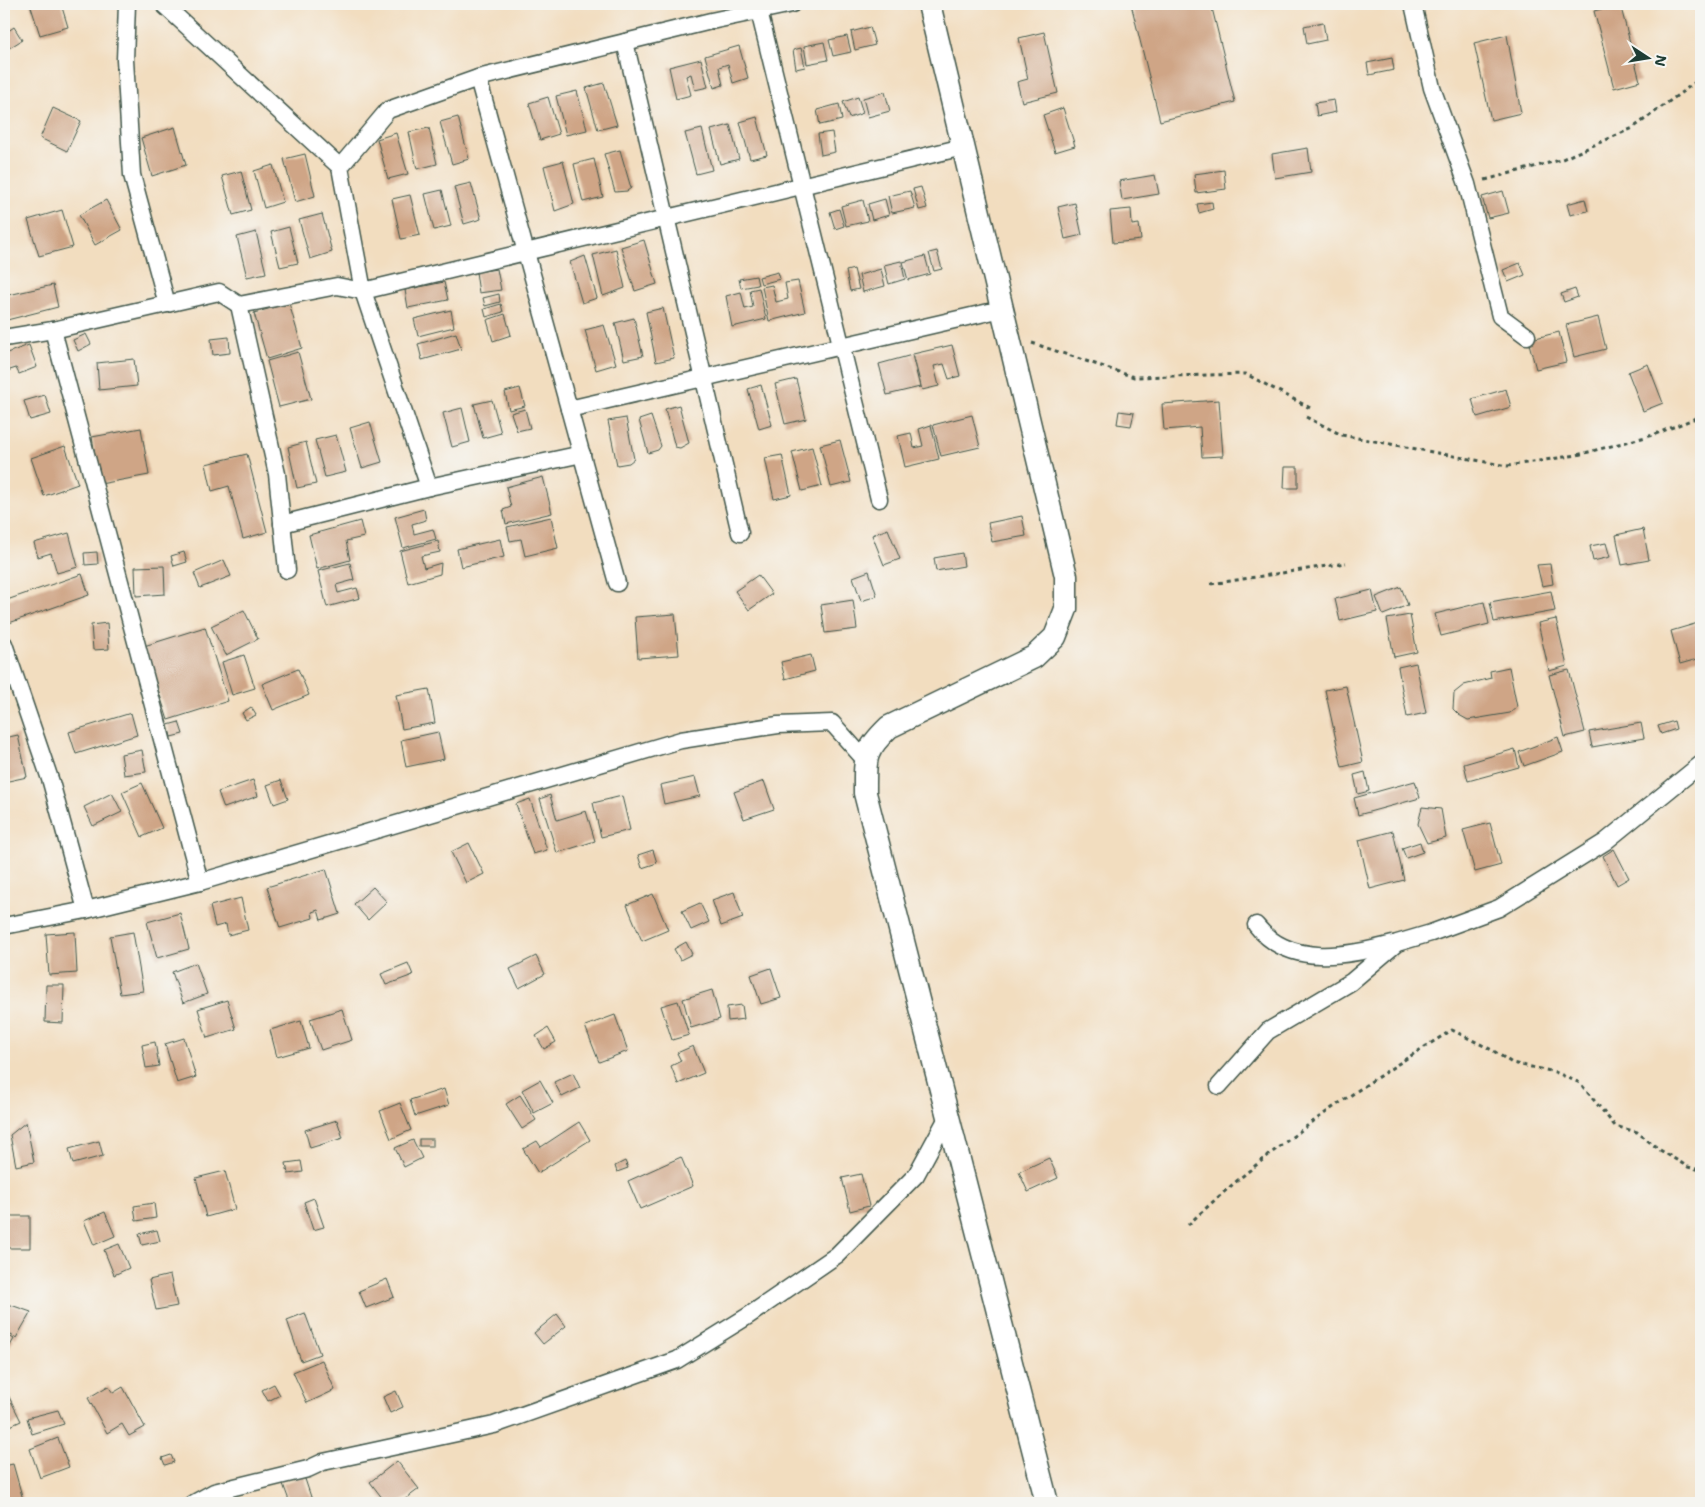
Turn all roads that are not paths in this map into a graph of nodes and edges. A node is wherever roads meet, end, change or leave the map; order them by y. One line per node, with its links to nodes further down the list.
1 (127, 4): 15 (street)
2 (163, 4): 10 (street)
3 (792, 4): 6 (street)
4 (929, 4): 9 (street)
5 (1413, 4): 19 (street)
6 (759, 11): 7 (street); 11 (street)
7 (625, 42): 8 (street); 12 (street)
8 (478, 78): 10 (street); 13 (street)
9 (963, 147): 11 (street); 17 (street)
10 (340, 167): 14 (street)
11 (802, 186): 12 (street); 21 (street)
12 (665, 218): 13 (street); 22 (street)
13 (525, 252): 14 (street); 23 (street)
14 (362, 291): 16 (street); 25 (street)
15 (167, 304): 16 (street); 18 (street)
16 (239, 305): 27 (street)
17 (1002, 309): 21 (street); 32 (street)
18 (53, 330): 20 (street); 34 (street)
19 (1527, 336)
20 (4, 338)
21 (842, 346): 22 (street); 26 (street)
22 (703, 378): 23 (street); 28 (street)
23 (569, 409): 24 (street)
24 (582, 454): 25 (street); 30 (street)
25 (430, 487): 27 (street)
26 (880, 499)
27 (282, 524): 29 (street)
28 (740, 533)
29 (286, 570)
30 (617, 583)
31 (4, 644): 35 (street)
32 (865, 760): 34 (street); 40 (street)
33 (1701, 764): 38 (street)
34 (200, 882): 35 (street)
35 (86, 910): 37 (street)
36 (1256, 925): 38 (street)
37 (4, 926)
38 (1397, 943): 39 (street)
39 (1219, 1086)
40 (948, 1116): 41 (street); 42 (street)
41 (194, 1503)
42 (1047, 1503)

